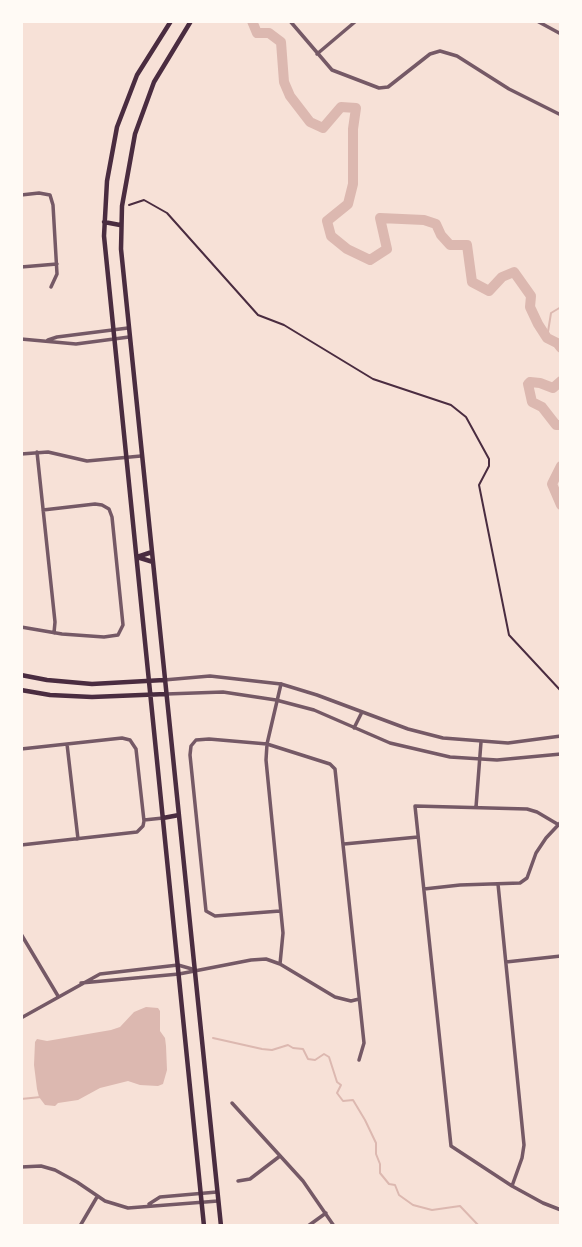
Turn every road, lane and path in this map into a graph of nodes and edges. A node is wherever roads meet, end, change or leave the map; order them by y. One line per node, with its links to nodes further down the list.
1 (171, 21): 11 (main road)
2 (290, 21): 7 (street)
3 (356, 21): 7 (street)
4 (537, 21): 6 (street)
5 (189, 23): 10 (main road)
6 (561, 34)
7 (317, 54): 8 (street)
8 (561, 114)
9 (21, 195): 13 (street)
10 (122, 206): 12 (main road); 37 (path)
11 (104, 222): 12 (main road); 17 (main road)
12 (121, 225): 16 (main road)
13 (57, 264): 14 (street); 15 (street)
14 (21, 267)
15 (51, 288)
16 (128, 328): 17 (street); 18 (main road)
17 (113, 330): 20 (main road); 21 (street)
18 (128, 337): 20 (street); 24 (main road)
19 (21, 339): 21 (street)
20 (113, 339): 21 (street); 25 (main road)
21 (46, 341)
22 (37, 452): 23 (street); 25 (street); 26 (street)
23 (21, 454)
24 (141, 456): 25 (street); 27 (main road)
25 (126, 458): 28 (main road)
26 (43, 510): 31 (street); 31 (street)
27 (152, 552): 28 (main road); 29 (main road)
28 (136, 557): 29 (main road); 34 (main road)
29 (153, 562): 33 (main road)
30 (21, 626): 31 (street)
31 (54, 633)
32 (21, 675): 34 (main road)
33 (164, 680): 34 (main road); 35 (street); 38 (main road)
34 (148, 681): 39 (main road)
35 (281, 684): 40 (street); 41 (street)
36 (21, 690): 39 (main road)
37 (561, 691)
38 (166, 694): 39 (main road); 40 (street); 51 (main road)
39 (149, 695): 52 (main road)
40 (276, 700): 42 (street); 46 (street)
41 (362, 712): 42 (street); 44 (street)
42 (354, 728): 49 (street)
43 (561, 736): 44 (street)
44 (481, 742): 49 (street)
45 (67, 744): 47 (street); 53 (street); 56 (street)
46 (267, 744): 57 (street); 61 (street); 61 (street)
47 (21, 749)
48 (561, 754): 49 (street)
49 (480, 760): 50 (street)
50 (476, 807): 54 (street); 55 (street)
51 (179, 815): 52 (main road); 67 (main road)
52 (163, 818): 53 (street); 66 (main road)
53 (144, 821): 56 (street)
54 (560, 824): 59 (street)
55 (418, 837): 57 (street); 60 (street)
56 (78, 839): 58 (street)
57 (344, 844): 71 (street)
58 (21, 845)
59 (498, 884): 60 (street); 64 (street)
60 (424, 889): 78 (street)
61 (280, 911): 65 (street)
62 (21, 934): 70 (street)
63 (561, 956): 64 (street)
64 (506, 962): 78 (street)
65 (280, 964): 67 (street); 71 (street)
66 (178, 965): 67 (street); 68 (main road); 69 (street)
67 (194, 970): 68 (street); 79 (main road)
68 (178, 974): 69 (street); 80 (main road)
69 (81, 983): 70 (street)
70 (58, 996): 72 (street)
71 (359, 999): 73 (street)
72 (21, 1018)
73 (359, 1060)
74 (232, 1103): 75 (street)
75 (280, 1156): 77 (street); 86 (street)
76 (21, 1167): 81 (street)
77 (238, 1181)
78 (512, 1186): 85 (street)
79 (217, 1192): 80 (street); 82 (main road)
80 (200, 1194): 83 (main road); 84 (street)
81 (97, 1197): 84 (street); 87 (street)
82 (218, 1201): 83 (street); 89 (main road)
83 (201, 1203): 84 (street); 88 (main road)
84 (148, 1206)
85 (561, 1210)
86 (326, 1213): 90 (street); 91 (street)
87 (80, 1226)
88 (204, 1226)
89 (221, 1226)
90 (308, 1226)
91 (334, 1226)

